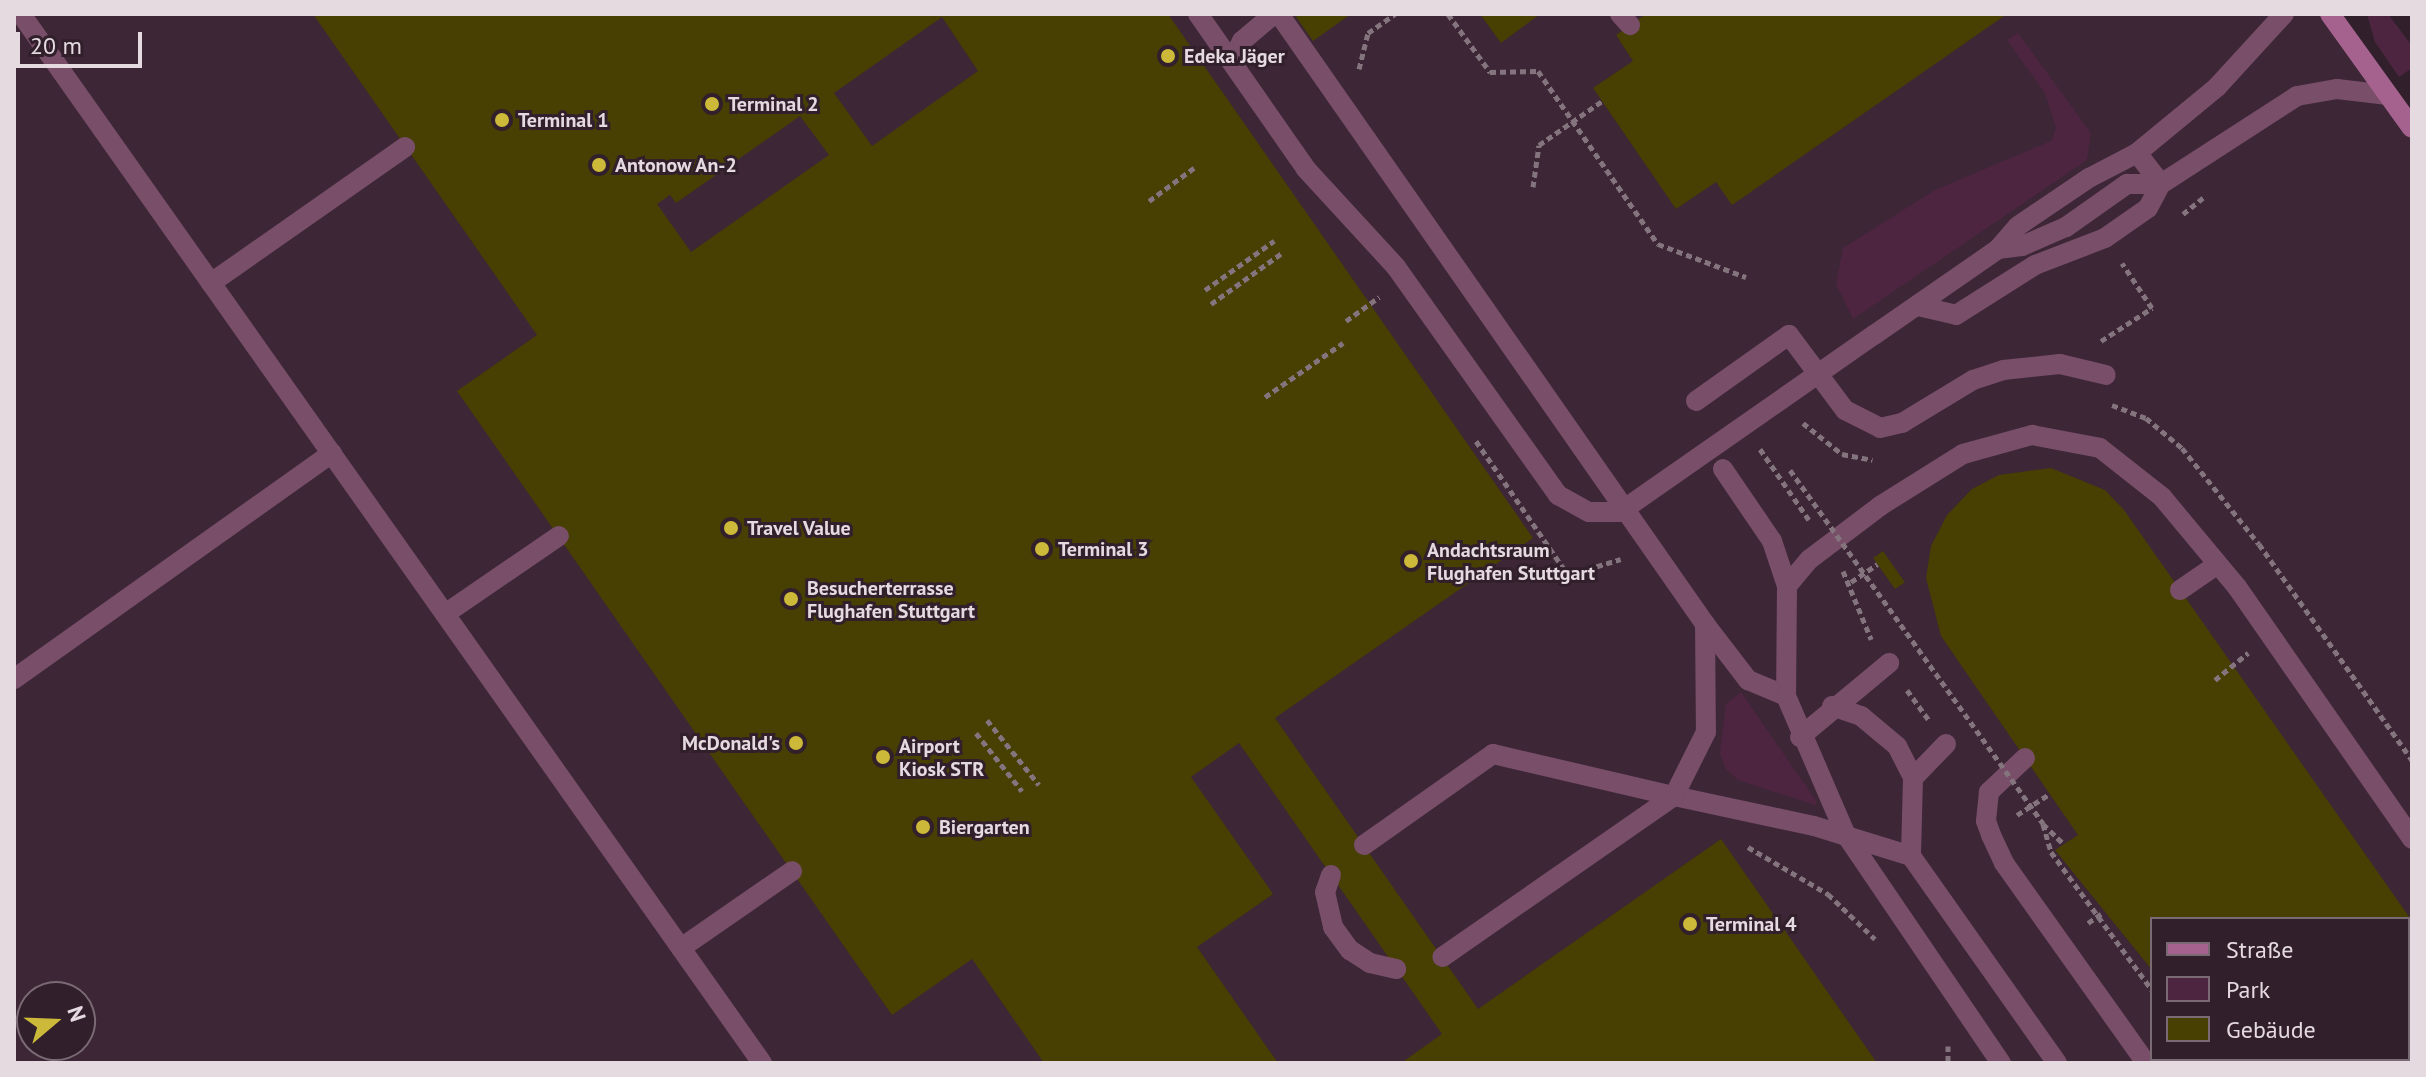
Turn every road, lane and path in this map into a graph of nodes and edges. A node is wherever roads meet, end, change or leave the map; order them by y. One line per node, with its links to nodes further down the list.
1 (21, 14): 26 (street)
2 (1198, 14): 7 (street)
3 (1276, 14): 7 (street, bridge); 49 (street)
4 (1448, 14): 10 (path)
5 (2284, 14): 13 (street)
6 (2330, 14): 8 (main road)
7 (1232, 62): 30 (street, bridge)
8 (2388, 95): 11 (main road); 16 (street)
9 (1602, 101): 10 (path)
10 (1573, 121): 17 (path); 25 (path)
11 (2412, 128)
12 (405, 147): 26 (street)
13 (2137, 153): 15 (street); 16 (street); 22 (street)
14 (1194, 168): 19 (path)
15 (2127, 184): 16 (street); 22 (street)
16 (2161, 184): 30 (street)
17 (1533, 187)
18 (2208, 195): 20 (path)
19 (1149, 201)
20 (2171, 222)
21 (1274, 241): 27 (path)
22 (1998, 249): 30 (street)
23 (2133, 250): 31 (path)
24 (1282, 253): 29 (path)
25 (1746, 277)
26 (211, 283): 38 (street)
27 (1205, 290)
28 (1379, 297): 32 (path)
29 (1211, 304)
30 (1918, 306)
31 (2152, 308)
32 (1346, 321)
33 (1343, 343): 35 (path)
34 (2106, 375): 36 (street)
35 (1265, 397)
36 (1696, 401)
37 (1757, 445): 42 (path)
38 (332, 453): 48 (street); 52 (street)
39 (1723, 469): 46 (street)
40 (1790, 470): 67 (path, bridge)
41 (559, 536): 48 (street)
42 (1827, 546): 44 (street); 45 (path); 46 (street)
43 (1878, 564): 45 (path)
44 (2215, 566): 47 (street); 69 (street)
45 (1851, 582): 51 (path)
46 (1787, 586): 54 (street)
47 (2180, 590)
48 (445, 614): 77 (street)
49 (1705, 624): 54 (street); 65 (street)
50 (2255, 647): 53 (path)
51 (1889, 663): 55 (street); 59 (path)
52 (14, 679)
53 (2215, 680)
54 (1786, 696): 58 (street)
55 (1832, 706): 58 (street); 61 (street)
56 (987, 720): 62 (path)
57 (976, 733): 63 (path)
58 (1800, 737): 68 (street)
59 (1946, 744): 61 (street)
60 (2025, 758): 64 (street)
61 (1913, 778): 72 (street)
62 (1039, 785)
63 (1022, 791)
64 (1989, 792): 66 (path); 86 (street)
65 (1674, 796): 68 (street); 71 (street); 78 (street)
66 (2014, 817)
67 (2043, 824): 70 (path); 80 (path, bridge)
68 (1846, 835): 72 (street); 84 (street)
69 (2412, 839)
70 (2064, 844)
71 (1364, 845)
72 (1911, 856): 85 (street)
73 (792, 871): 77 (street)
74 (1331, 875): 79 (street)
75 (2101, 914): 76 (path)
76 (2088, 923)
77 (681, 948): 82 (street)
78 (1442, 957)
79 (1396, 969)
80 (2150, 987)
81 (1942, 1038): 83 (path)
82 (762, 1063)
83 (1948, 1063)
84 (2001, 1063)
85 (2057, 1063)
86 (2146, 1063)

